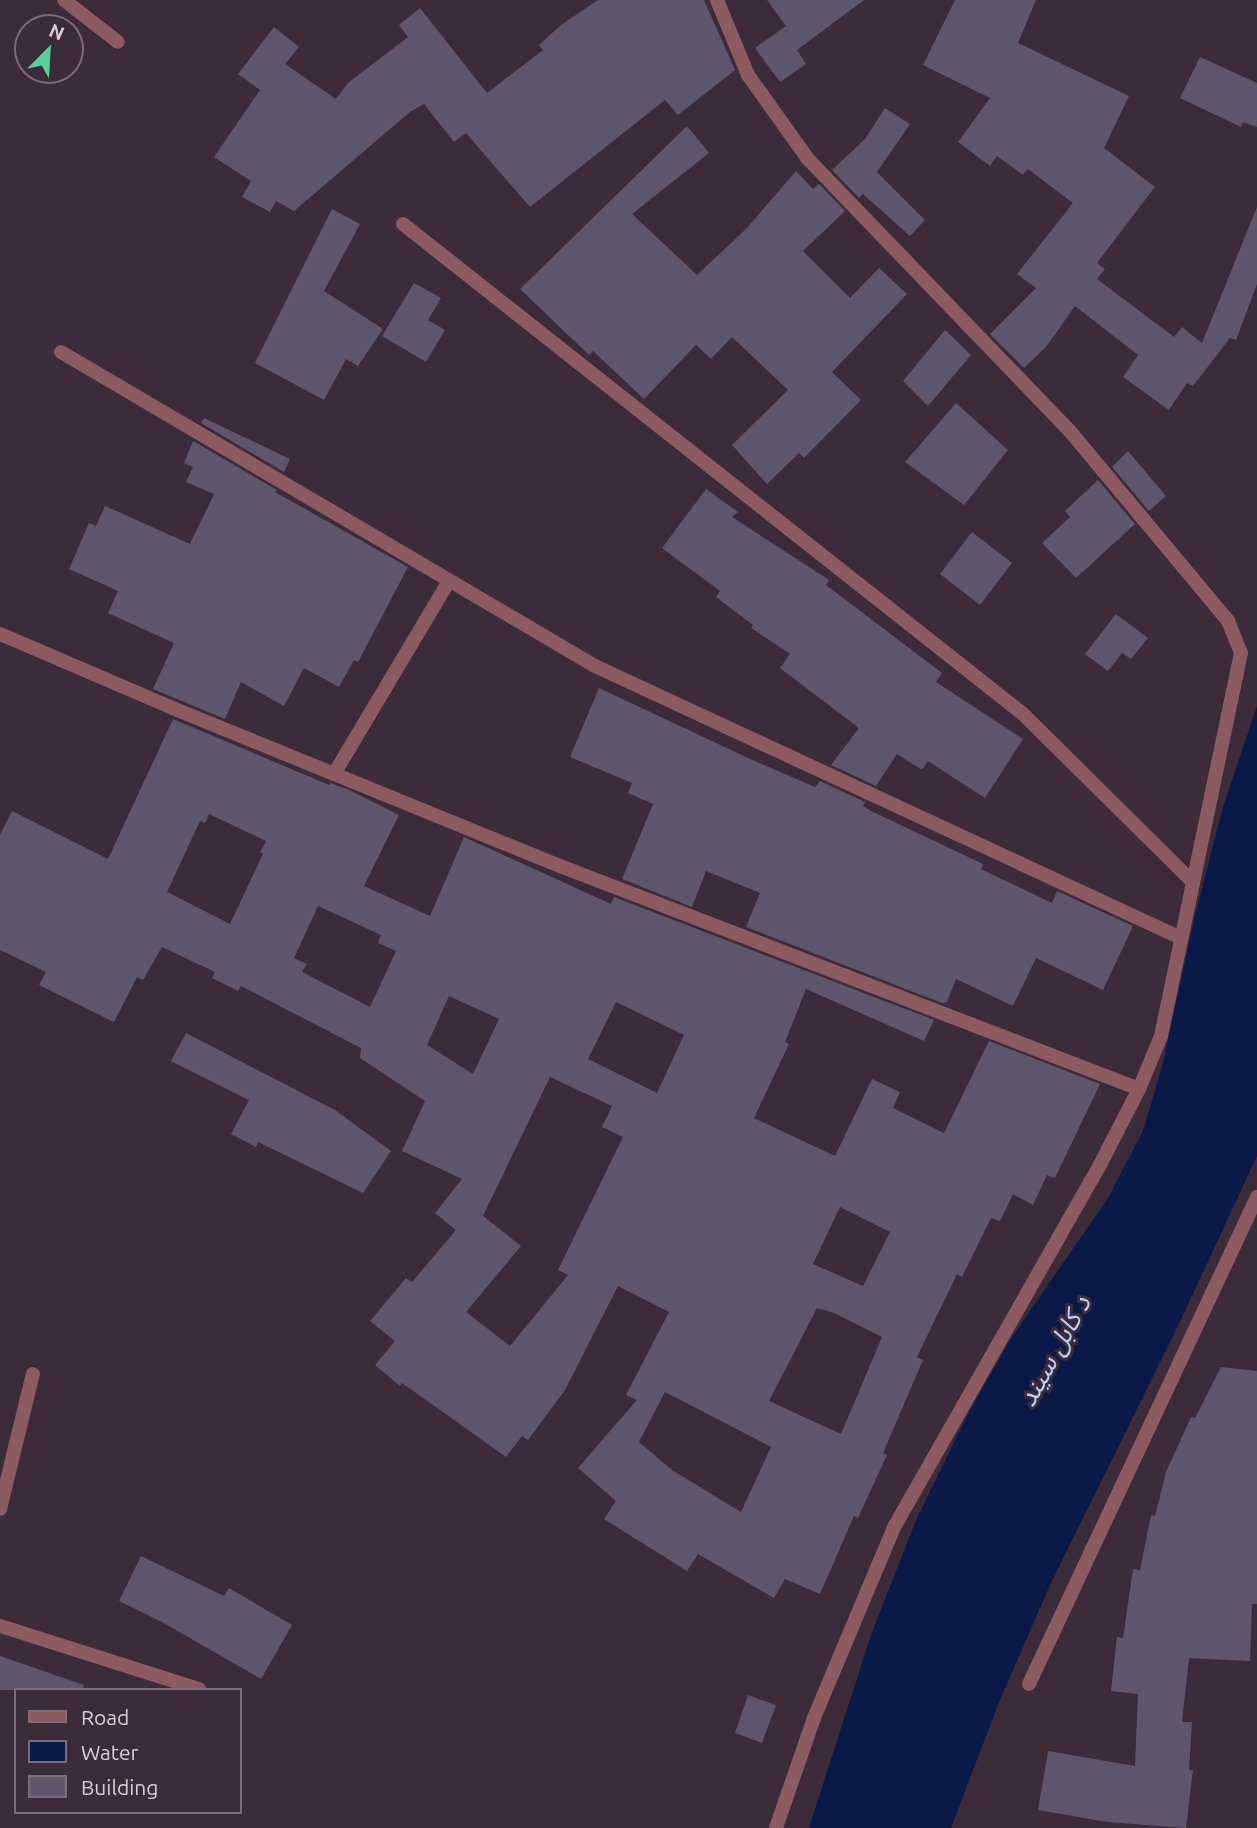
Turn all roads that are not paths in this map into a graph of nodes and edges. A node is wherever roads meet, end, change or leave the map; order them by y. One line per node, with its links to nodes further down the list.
1 (64, 0): 3 (street)
2 (718, 0): 9 (street)
3 (118, 42)
4 (403, 224): 9 (street)
5 (61, 352): 6 (street)
6 (449, 581): 8 (street); 10 (street)
7 (0, 634): 8 (street)
8 (334, 774): 11 (street)
9 (1193, 883): 10 (street)
10 (1181, 938): 11 (street)
11 (1139, 1089): 19 (street)
12 (1257, 1197): 13 (street)
13 (1251, 1225): 17 (street)
14 (33, 1374): 15 (street)
15 (0, 1509)
16 (0, 1626): 18 (street)
17 (1029, 1684)
18 (196, 1688)
19 (776, 1828)

